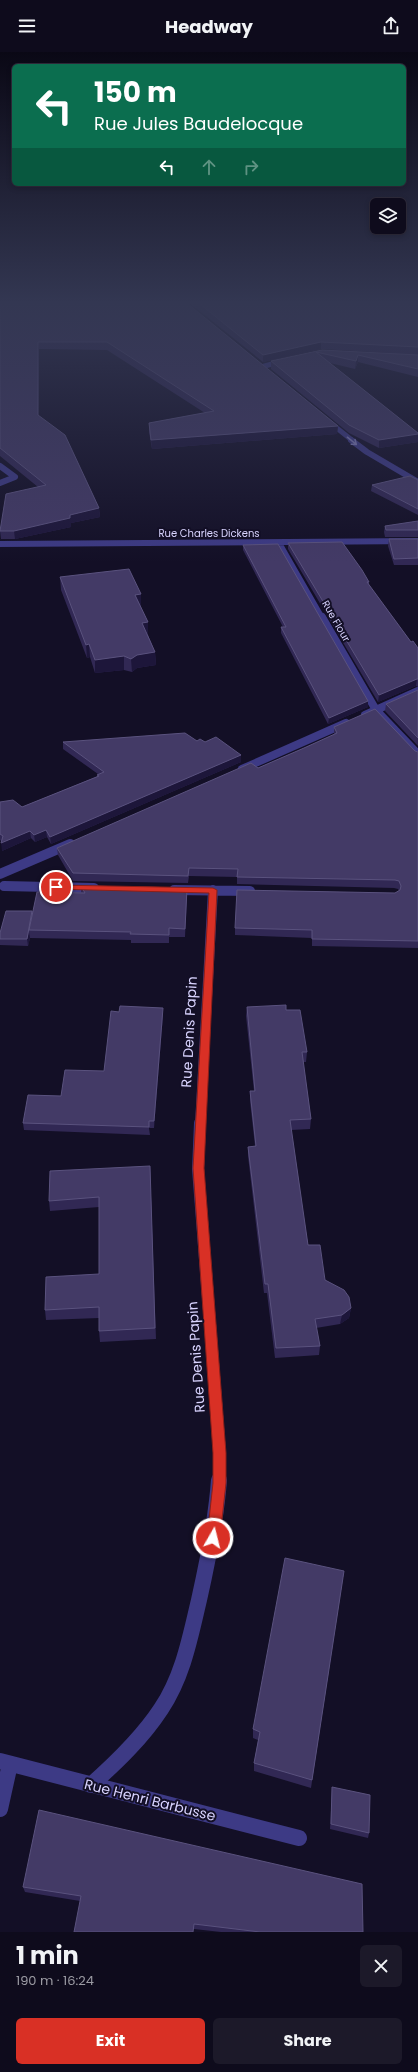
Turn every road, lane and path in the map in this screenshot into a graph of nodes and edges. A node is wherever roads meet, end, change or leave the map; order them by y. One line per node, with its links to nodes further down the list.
1 (325, 419): 3 (street, one-way to 3)
2 (0, 466): 4 (street)
3 (418, 482)
4 (0, 483)
5 (418, 541): 7 (street, Rue Charles Dickens)
6 (2, 543): 7 (street, Rue Charles Dickens)
7 (279, 543): 9 (street, Rue Flour)
8 (418, 692): 9 (street)
9 (376, 710): 10 (street, Rue Flour); 11 (street)
10 (418, 754)
11 (232, 773)
12 (81, 839): 13 (street)
13 (0, 875): 15 (street)
14 (102, 888): 15 (street)
15 (2, 890)
16 (165, 890): 17 (street)
17 (213, 890): 18 (street); 20 (street, Rue Denis Papin)
18 (260, 891)
19 (5, 1762): 20 (street, Rue Henri Barbusse); 21 (street)
20 (91, 1785): 22 (street, Rue Henri Barbusse)
21 (0, 1809)
22 (299, 1838)

